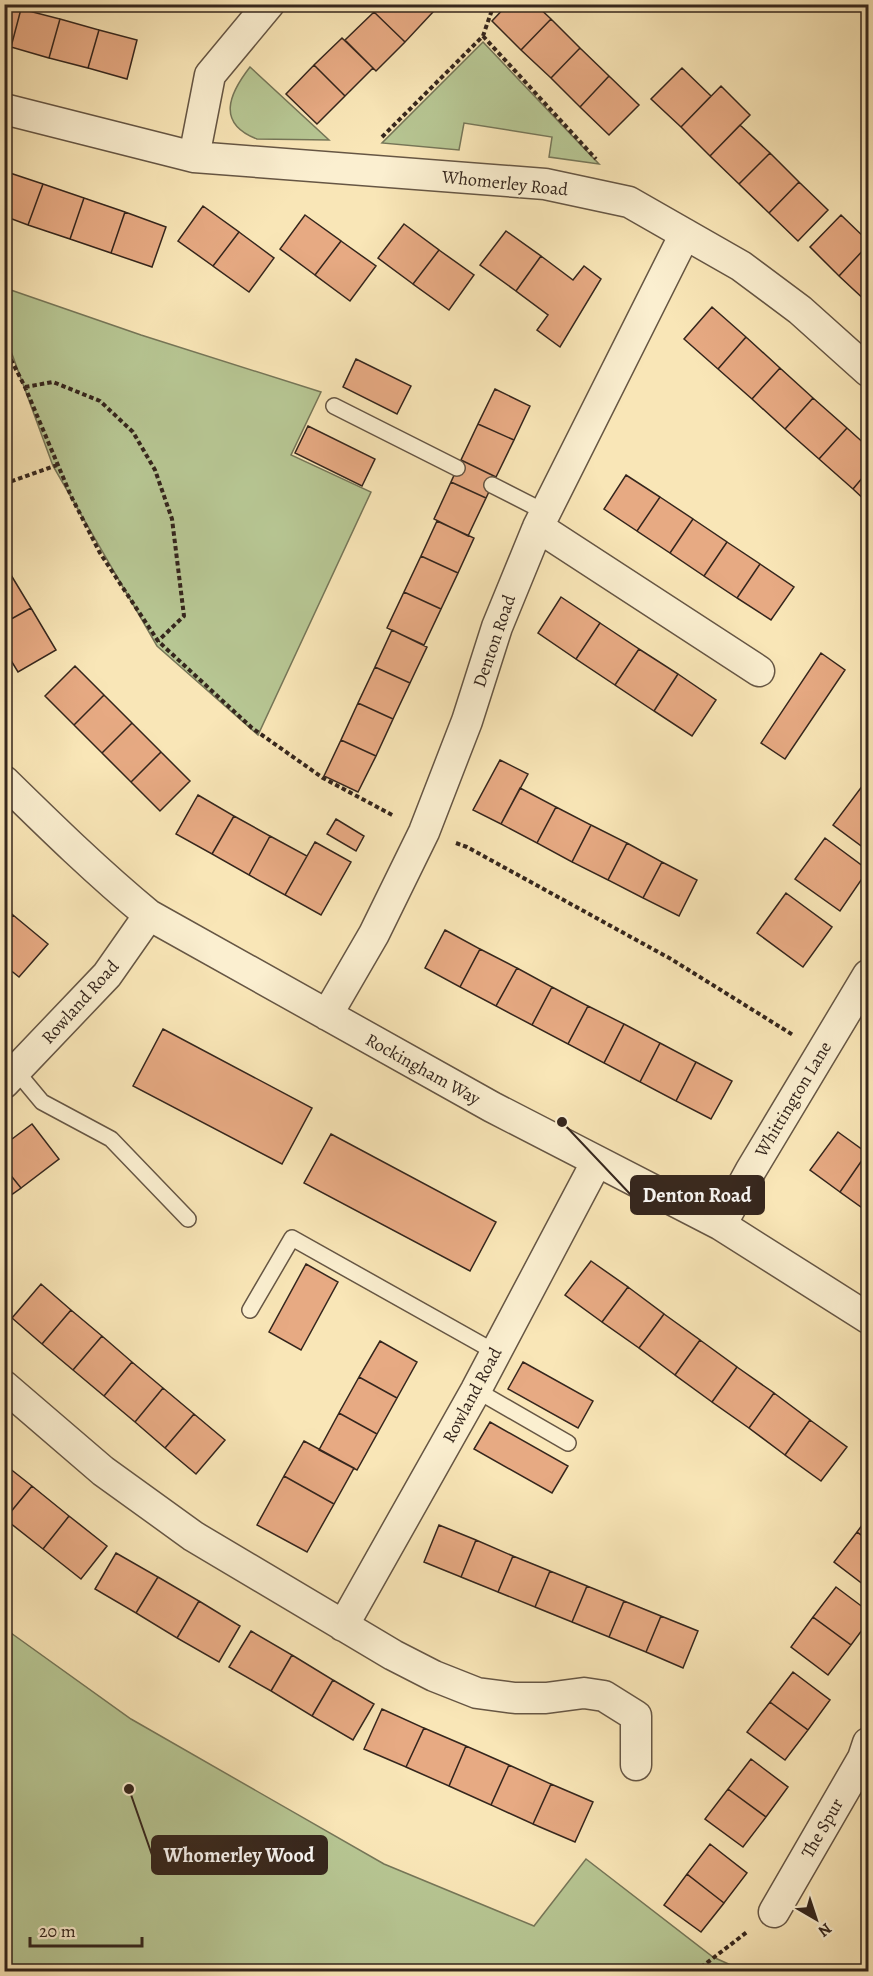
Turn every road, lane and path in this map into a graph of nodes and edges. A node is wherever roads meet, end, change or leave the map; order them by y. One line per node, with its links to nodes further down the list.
1 (269, 4): 5 (street)
2 (494, 4): 3 (path)
3 (483, 36): 6 (path); 7 (path)
4 (4, 109): 5 (street, Whomerley Road)
5 (194, 157): 6 (street, Whomerley Road)
6 (351, 169): 7 (street, Whomerley Road)
7 (629, 202): 8 (street, Whomerley Road)
8 (685, 234): 10 (street, Whomerley Road); 17 (street, Denton Road)
9 (4, 346): 11 (path)
10 (868, 371)
11 (25, 387): 13 (path); 18 (path)
12 (334, 406): 14 (lane)
13 (57, 465): 15 (path); 18 (path)
14 (457, 468)
15 (4, 484)
16 (492, 485): 17 (lane)
17 (542, 519): 19 (street); 21 (street, Denton Road)
18 (158, 641): 21 (path)
19 (759, 671)
20 (4, 781): 22 (street, Rockingham Way)
21 (424, 832): 24 (street, Denton Road); 25 (path)
22 (149, 915): 24 (street, Rockingham Way); 26 (street, Rowland Road)
23 (865, 988): 25 (street, Whittington Lane)
24 (327, 1016): 27 (street, Rockingham Way)
25 (820, 1053): 29 (street, Whittington Lane)
26 (11, 1077): 28 (lane)
27 (597, 1161): 29 (street, Rockingham Way); 32 (street, Rowland Road)
28 (188, 1219)
29 (721, 1225): 31 (street, Rockingham Way)
30 (250, 1310): 32 (lane)
31 (868, 1318)
32 (495, 1352): 34 (street, Rowland Road)
33 (4, 1386): 36 (street)
34 (476, 1390): 35 (lane); 36 (street, Rowland Road)
35 (568, 1443)
36 (343, 1626): 38 (street)
37 (868, 1743): 39 (street, The Spur)
38 (636, 1765)
39 (774, 1912): 40 (path)
40 (695, 1971)

